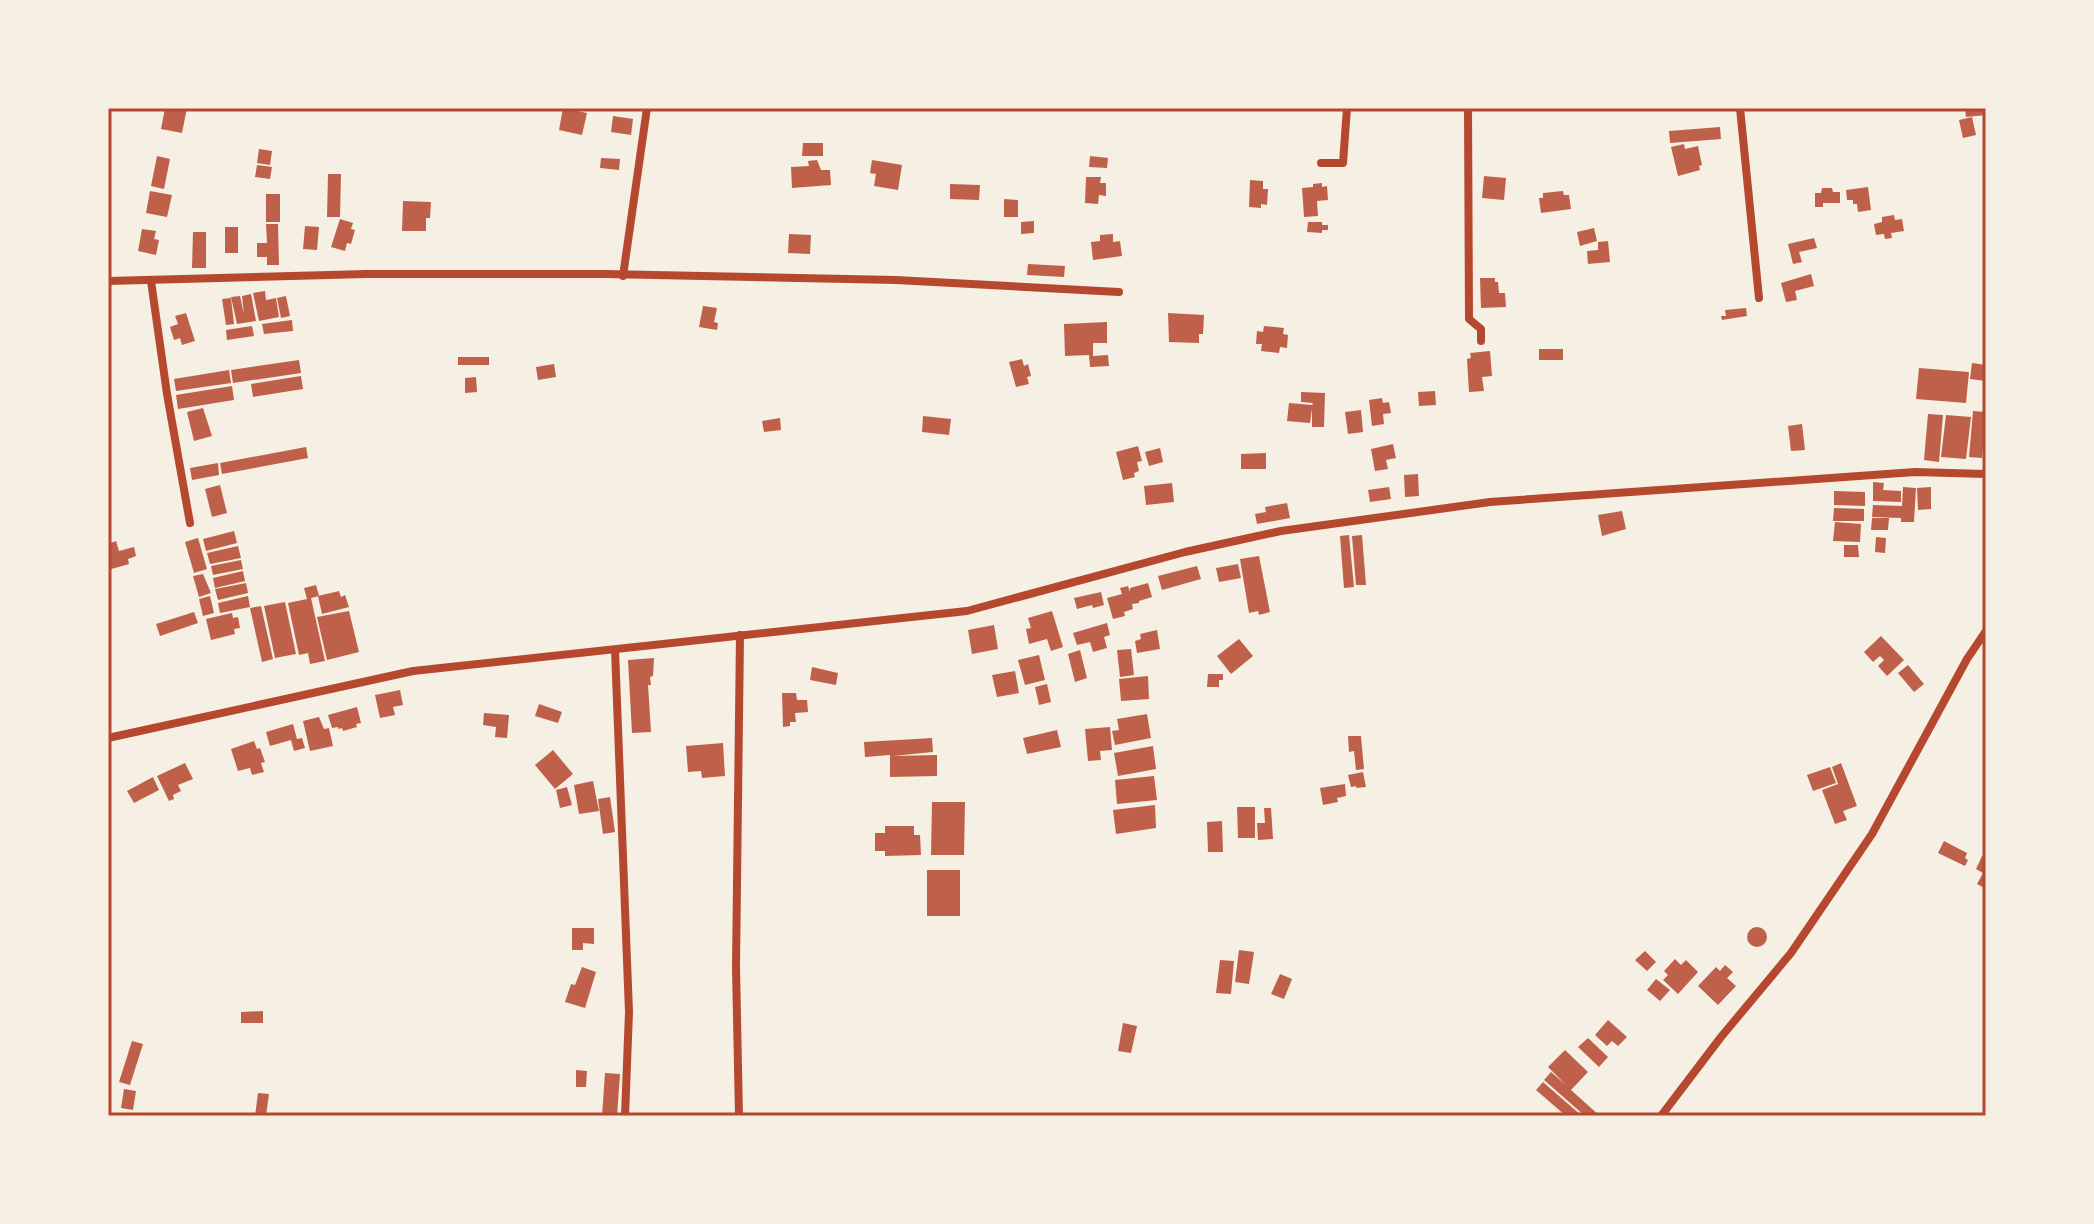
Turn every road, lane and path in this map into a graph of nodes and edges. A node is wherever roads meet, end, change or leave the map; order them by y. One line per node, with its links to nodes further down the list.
1 (647, 108): 6 (street)
2 (1347, 108): 5 (street)
3 (1468, 108): 11 (street)
4 (1740, 108): 10 (street)
5 (1321, 163)
6 (623, 276): 8 (street); 9 (street)
7 (108, 281): 8 (street)
8 (151, 281): 13 (street)
9 (1119, 292)
10 (1759, 298)
11 (1481, 341)
12 (1986, 474): 15 (street)
13 (190, 523)
14 (1986, 631): 20 (street)
15 (740, 635): 16 (street); 19 (street)
16 (615, 650): 17 (street); 18 (street)
17 (108, 738)
18 (625, 1116)
19 (739, 1116)
20 (1661, 1116)

